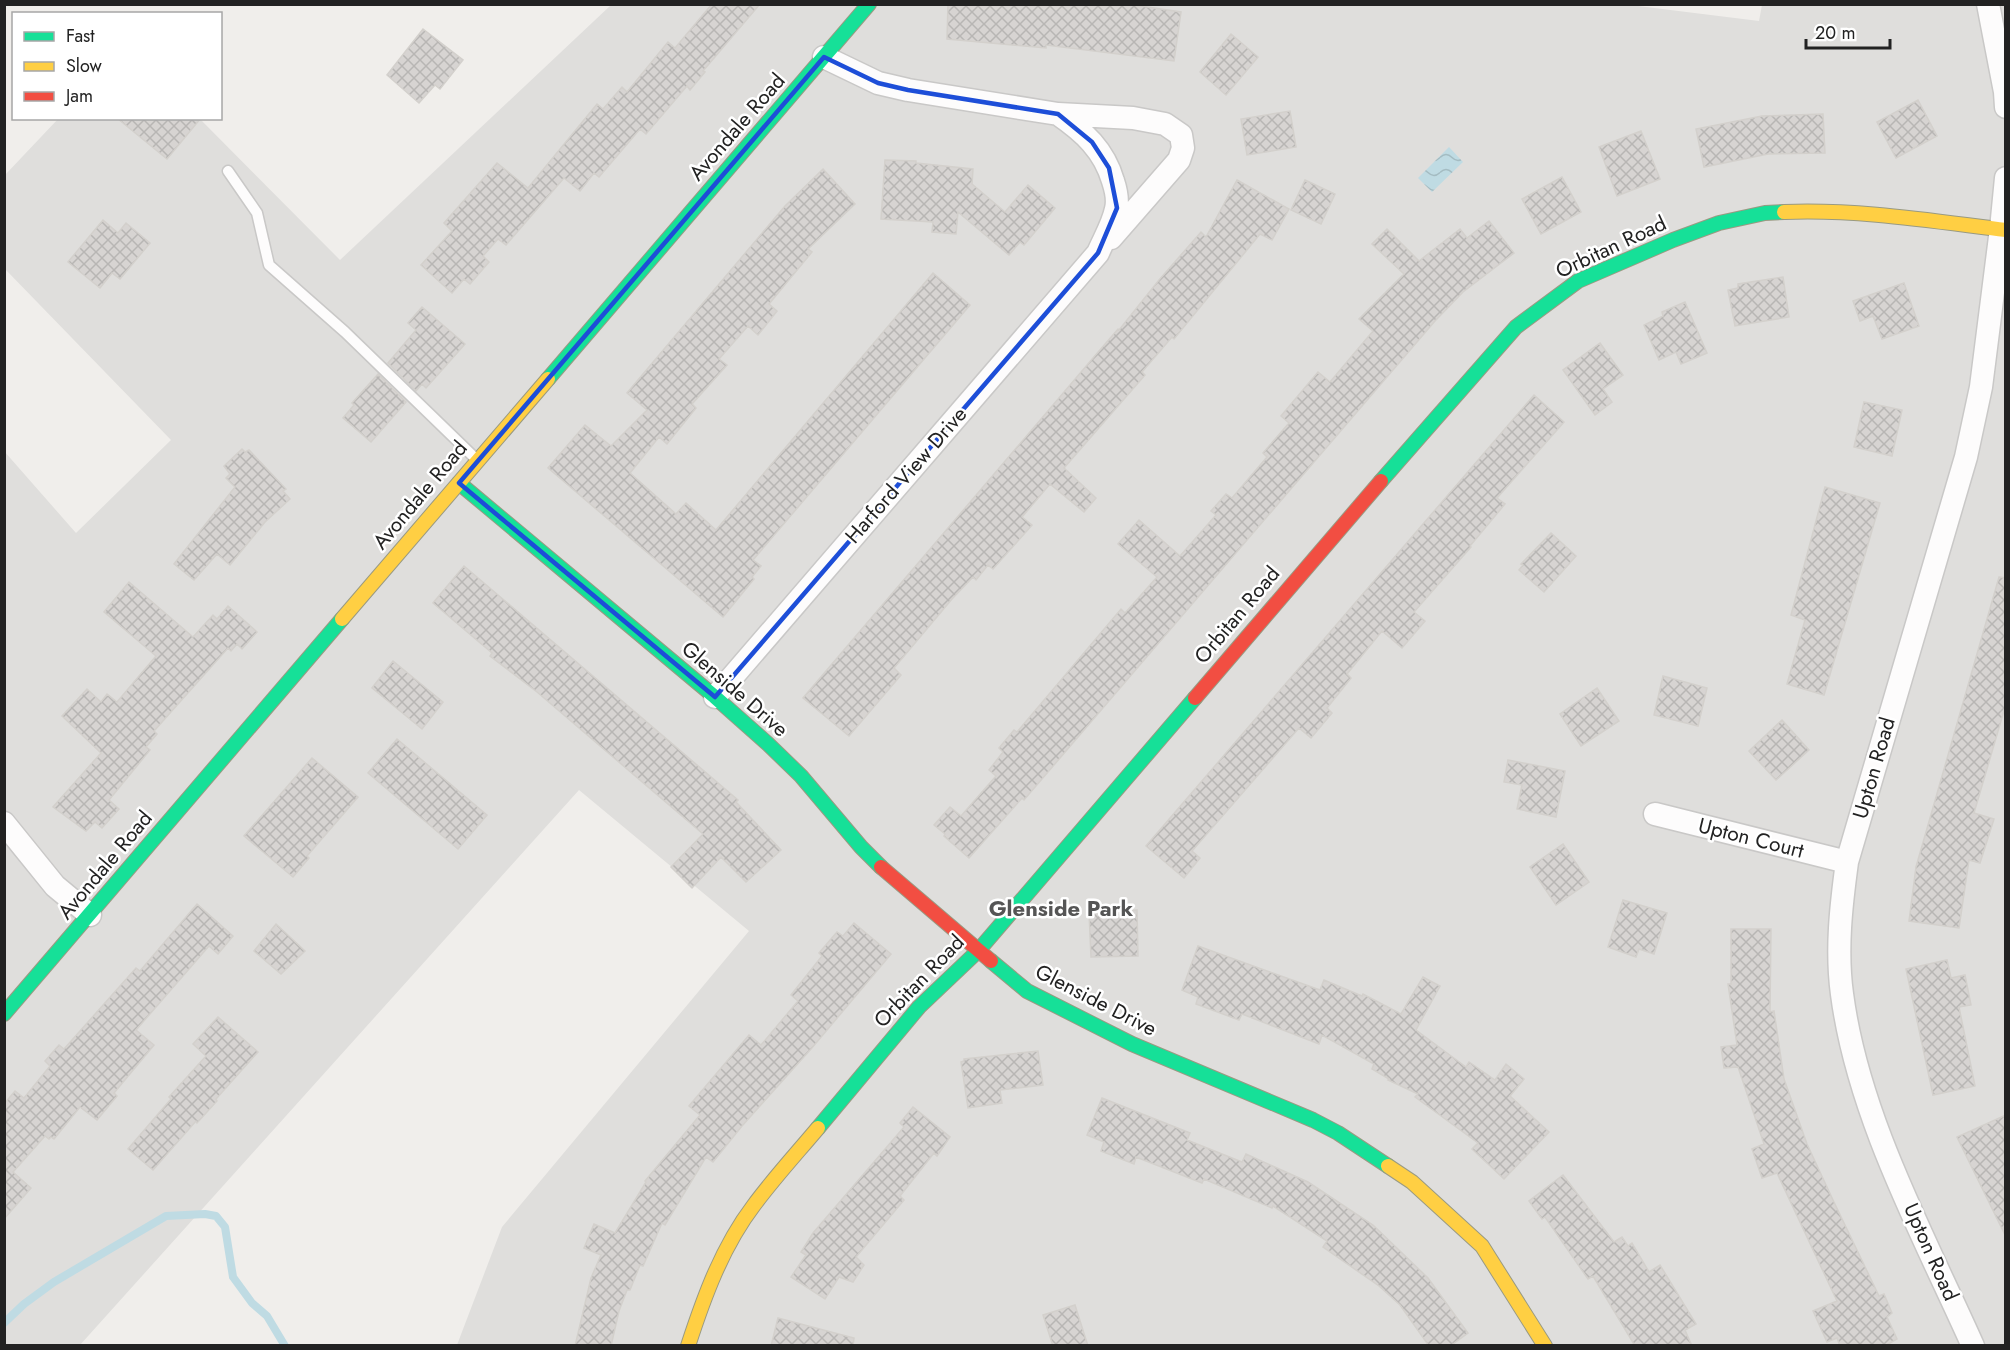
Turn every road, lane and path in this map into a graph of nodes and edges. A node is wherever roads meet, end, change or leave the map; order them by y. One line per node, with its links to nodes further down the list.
1 (868, 4): 3 (street, Avondale Road)
2 (1988, 4): 4 (street)
3 (824, 57): 5 (street, Harford View Drive); 10 (street, Avondale Road)
4 (2006, 107)
5 (1058, 114): 9 (street, Harford View Drive); 9 (street, Harford View Drive)
6 (228, 171): 10 (lane)
7 (2006, 178): 8 (street, Upton Road)
8 (2003, 229): 15 (street, Upton Road); 17 (street, Orbitan Road)
9 (1098, 253): 12 (street, Harford View Drive)
10 (478, 460): 11 (street, Avondale Road)
11 (459, 483): 12 (street, Glenside Drive); 16 (street, Avondale Road)
12 (715, 697): 17 (street, Glenside Drive)
13 (1655, 814): 15 (street, Upton Court)
14 (4, 823): 16 (street)
15 (1846, 862): 21 (street, Upton Road)
16 (90, 915): 18 (street, Avondale Road)
17 (978, 951): 19 (street, Orbitan Road); 20 (street, Glenside Drive)
18 (4, 1014)
19 (687, 1346)
20 (1545, 1346)
21 (1974, 1346)

